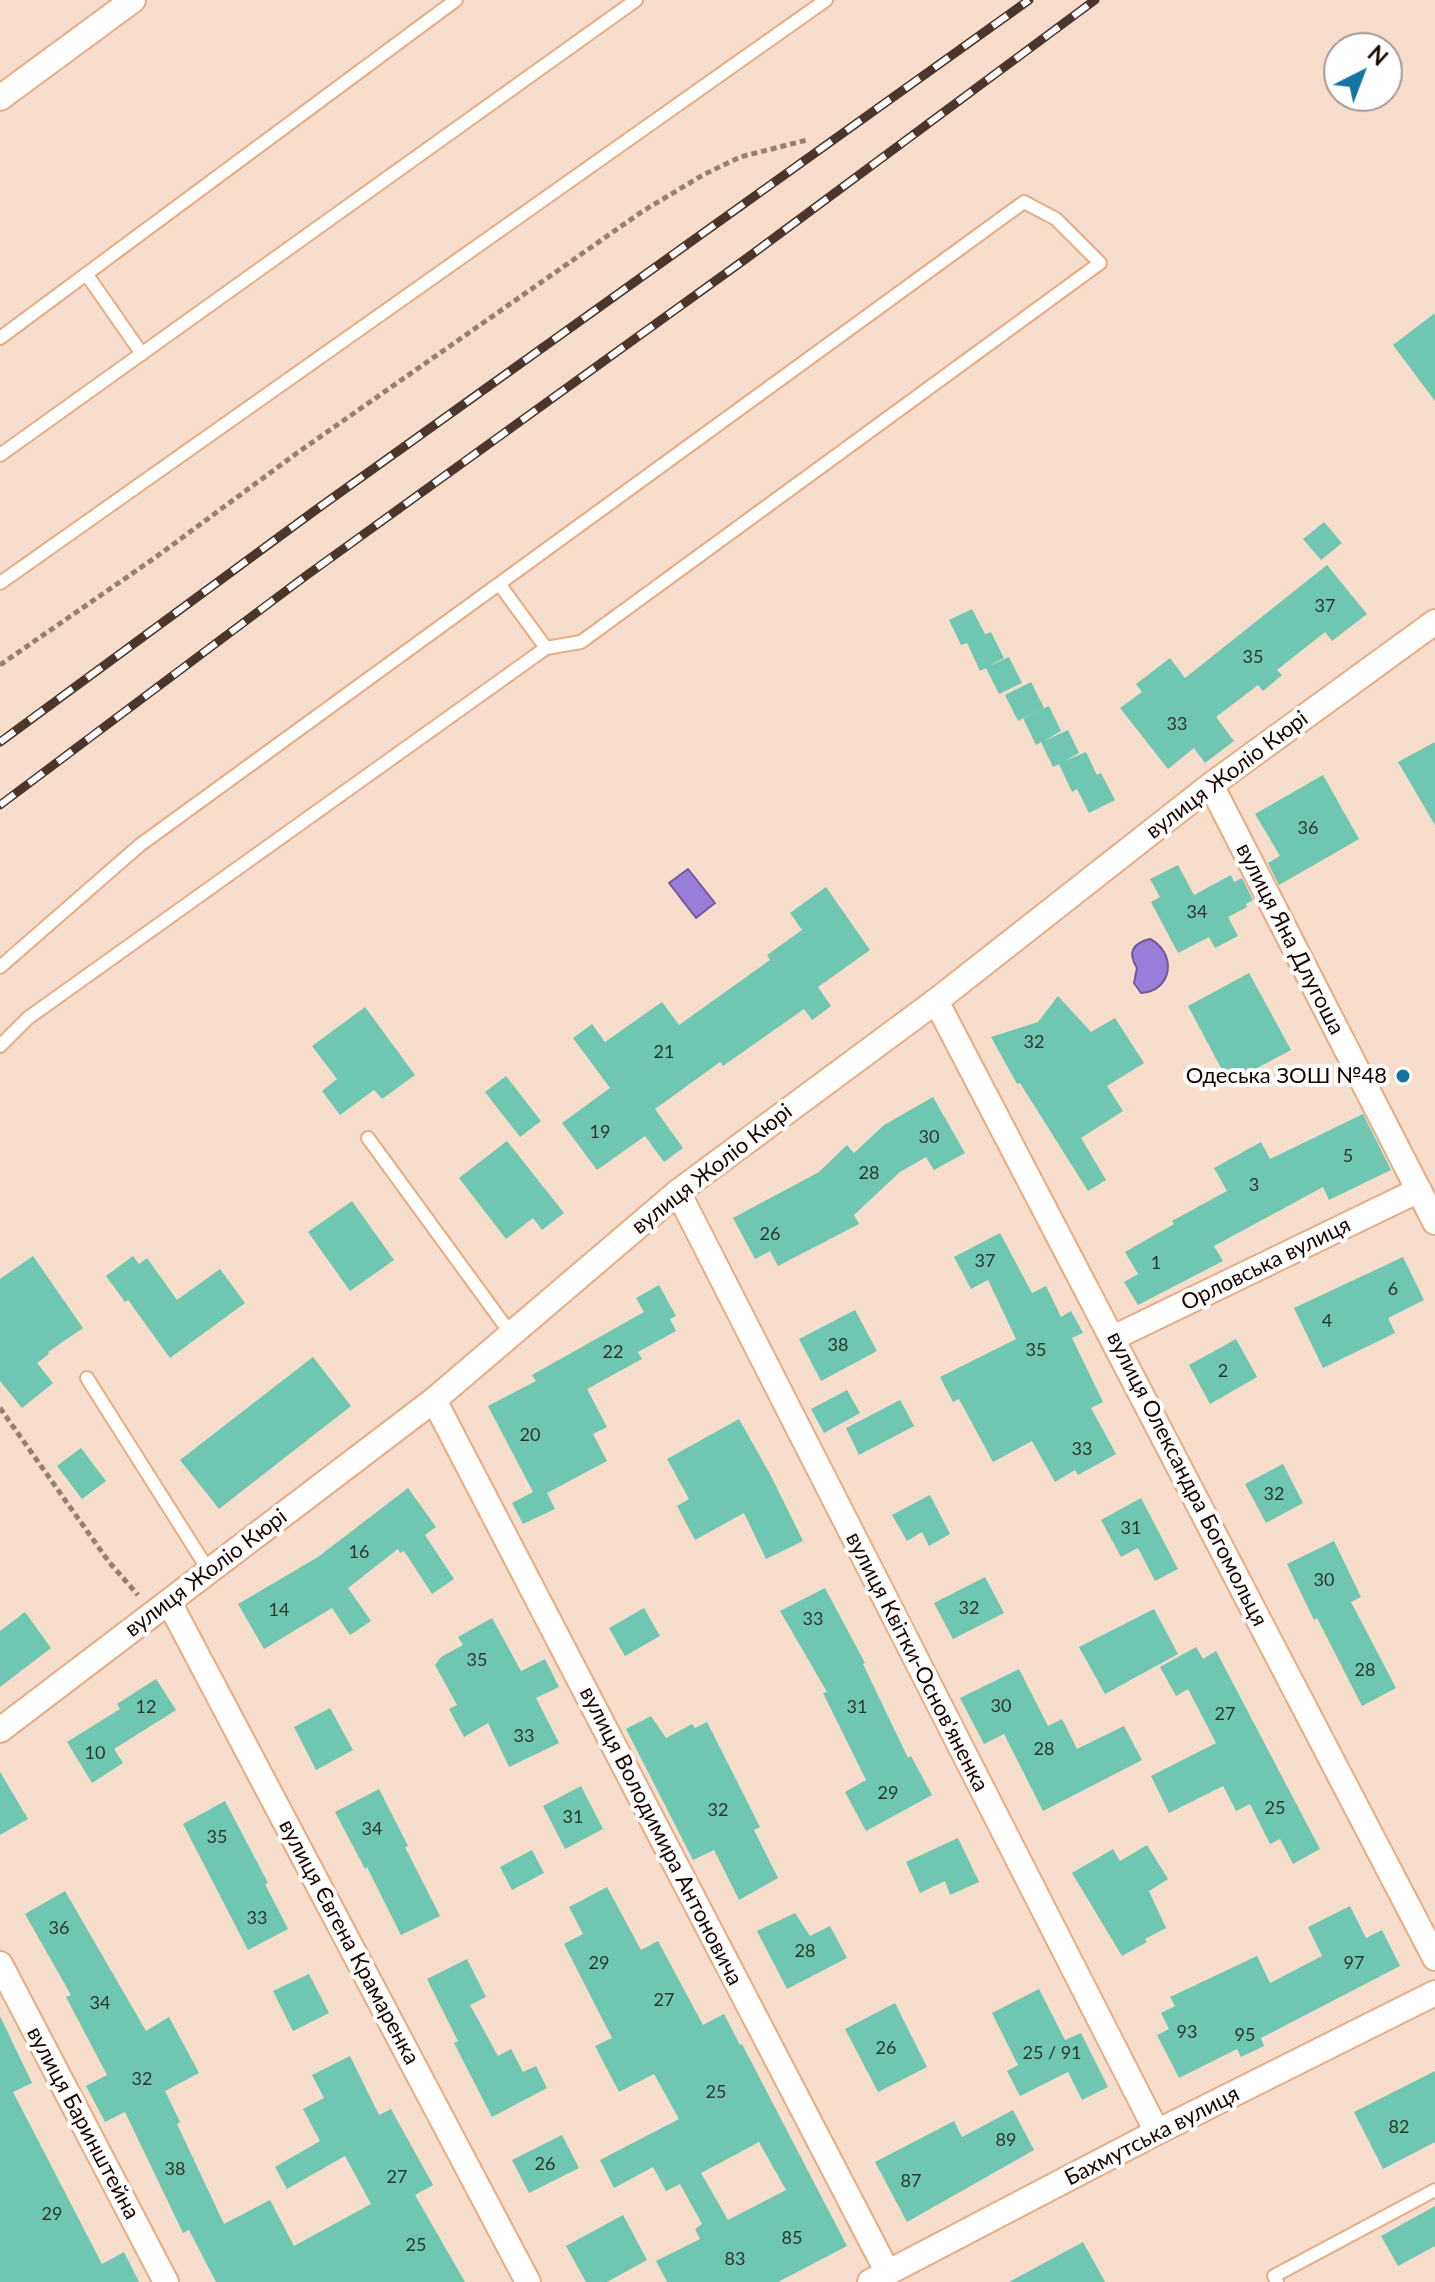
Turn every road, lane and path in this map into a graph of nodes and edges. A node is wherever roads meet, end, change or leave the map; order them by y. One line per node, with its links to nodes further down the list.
1 (133, 0): 5 (street)
2 (456, 0): 7 (lane)
3 (636, 0): 9 (lane)
4 (826, 0): 11 (lane)
5 (0, 98)
6 (807, 140): 15 (path)
7 (87, 275): 8 (lane); 9 (lane)
8 (0, 338)
9 (142, 354): 10 (lane)
10 (0, 455)
11 (0, 583)
12 (500, 585): 14 (lane); 14 (lane); 17 (lane)
13 (1435, 622): 16 (street, вулиця Жоліо Кюрі)
14 (546, 648): 19 (lane)
15 (0, 665)
16 (1211, 785): 18 (street, вулиця Жоліо Кюрі); 21 (street, вулиця Яна Длугоша)
17 (0, 967)
18 (936, 1001): 22 (street, вулиця Жоліо Кюрі); 25 (street, вулиця Олександра Богомольця)
19 (0, 1046)
20 (368, 1138): 24 (lane)
21 (1419, 1190): 23 (street, вулиця Яна Длугоша); 25 (street, Орловська вулиця)
22 (678, 1192): 24 (street, вулиця Жоліо Кюрі); 35 (street, вулиця Квітки-Основ'яненка)
23 (1435, 1222)
24 (511, 1334): 27 (street, вулиця Жоліо Кюрі)
25 (1113, 1338): 32 (street, вулиця Олександра Богомольця)
26 (87, 1378): 29 (lane)
27 (434, 1400): 29 (street, вулиця Жоліо Кюрі); 37 (street, вулиця Володимира Антоновича)
28 (0, 1408): 30 (path)
29 (209, 1571): 30 (street, вулиця Жоліо Кюрі)
30 (169, 1602): 31 (street, вулиця Жоліо Кюрі); 39 (street, вулиця Євгена Крамаренка)
31 (0, 1730)
32 (1435, 1958)
33 (0, 1964): 38 (street, вулиця Баринштейна)
34 (1435, 1993): 35 (street, Бахмутська вулиця)
35 (1157, 2132): 37 (street, Бахмутська вулиця)
36 (1435, 2190): 40 (lane)
37 (879, 2277)
38 (166, 2282)
39 (528, 2282)
40 (1277, 2282)

